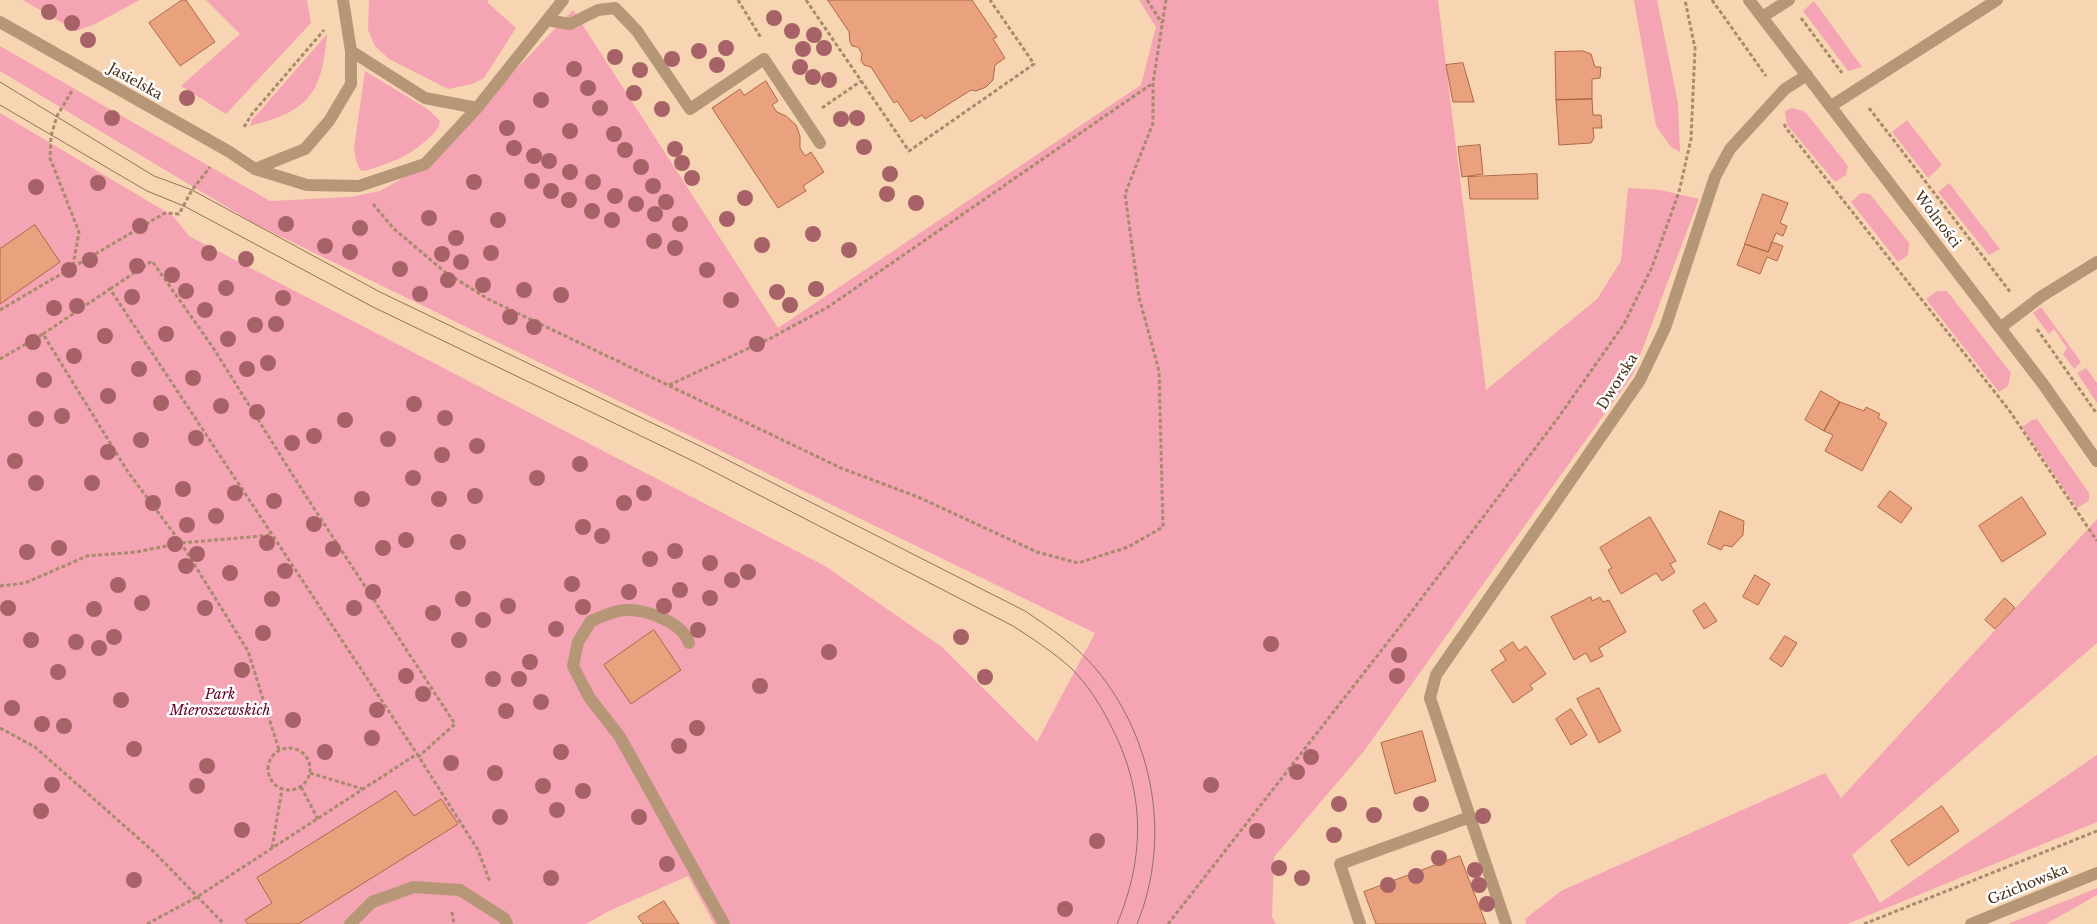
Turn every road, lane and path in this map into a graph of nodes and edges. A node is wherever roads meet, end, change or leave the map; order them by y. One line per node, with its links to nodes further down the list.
1 (343, 0): 18 (street)
2 (563, 0): 14 (street, Jasielska)
3 (738, 0): 19 (path)
4 (806, 0): 21 (path)
5 (990, 0): 21 (path)
6 (1148, 0): 16 (path)
7 (1166, 0): 16 (path)
8 (1685, 0): 68 (path)
9 (1712, 0): 25 (path)
10 (1749, 0): 13 (street, Wolności)
11 (1789, 0): 13 (street); 24 (path)
12 (1997, 0): 24 (street)
13 (1762, 17): 20 (street, Wolności)
14 (547, 20): 19 (street); 27 (street, Jasielska)
15 (0, 22): 32 (street, Jasielska)
16 (1162, 24): 22 (path)
17 (325, 29): 29 (path)
18 (351, 51): 27 (street); 32 (street)
19 (764, 59): 28 (street)
20 (1807, 75): 25 (street, Dworska); 26 (street, Wolności)
21 (861, 81): 28 (path)
22 (1153, 83): 42 (path); 42 (path)
23 (75, 87): 35 (path)
24 (1855, 90): 26 (street); 38 (path)
25 (1776, 97): 46 (path); 57 (street, Dworska)
26 (1831, 106): 39 (street, Wolności)
27 (477, 108): 33 (street, Jasielska)
28 (804, 120): 30 (street)
29 (244, 127)
30 (820, 143)
31 (212, 165): 35 (path)
32 (255, 169): 33 (street, Jasielska)
33 (359, 186): 42 (path)
34 (2097, 262): 38 (street)
35 (73, 267): 37 (path)
36 (110, 289): 40 (path); 45 (path); 52 (path)
37 (0, 310)
38 (2024, 311): 39 (street); 43 (path)
39 (2000, 328): 44 (street, Wolności)
40 (43, 334): 41 (path); 47 (path)
41 (0, 359)
42 (669, 386)
43 (2097, 414)
44 (2097, 461)
45 (272, 535): 47 (path); 52 (path)
46 (2097, 541)
47 (181, 543): 48 (path); 51 (path)
48 (0, 586)
49 (689, 643): 67 (street)
50 (0, 728): 62 (path)
51 (280, 750): 53 (path); 56 (path)
52 (418, 755): 55 (path); 63 (path)
53 (310, 773): 54 (path); 55 (path)
54 (301, 788): 56 (path); 58 (path)
55 (363, 789): 58 (path)
56 (282, 790): 60 (path)
57 (1470, 817): 69 (street); 70 (street)
58 (318, 819): 60 (path)
59 (2097, 831): 71 (path)
60 (272, 848): 62 (path)
61 (2097, 873): 72 (street, Gzichowska)
62 (197, 897): 64 (path); 65 (path)
63 (506, 921): 66 (street)
64 (147, 924)
65 (224, 924)
66 (350, 924)
67 (724, 924)
68 (1168, 924)
69 (1360, 924)
70 (1506, 924)
71 (1864, 924)
72 (1971, 924)

